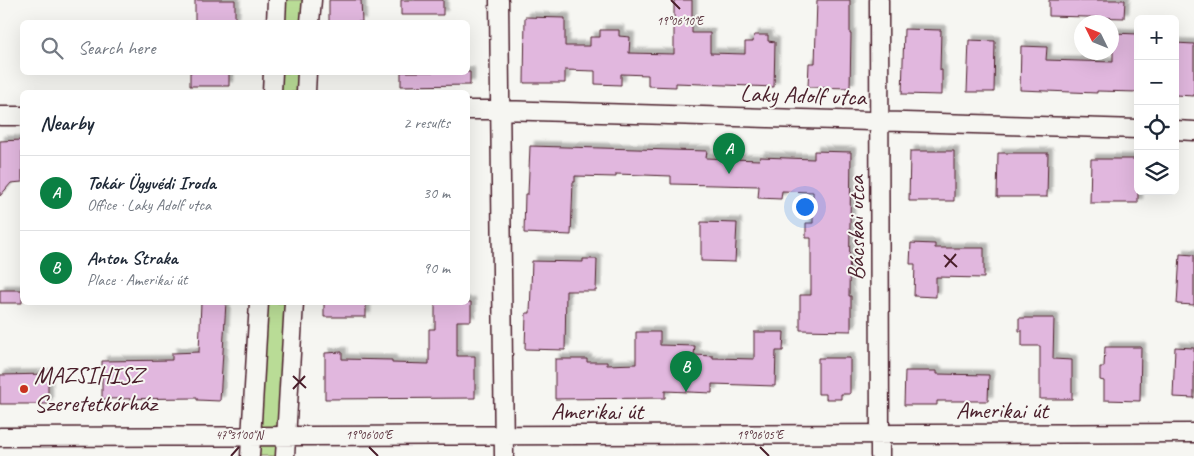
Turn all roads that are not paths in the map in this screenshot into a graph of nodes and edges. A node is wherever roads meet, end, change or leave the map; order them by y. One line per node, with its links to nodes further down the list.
1 (278, 0): 5 (street)
2 (312, 0): 6 (street)
3 (499, 0): 12 (street)
4 (879, 0): 15 (street, Bácskai utca)
5 (276, 20)
6 (310, 20)
7 (273, 75): 9 (street)
8 (308, 75): 10 (street)
9 (272, 90)
10 (306, 90)
11 (470, 110): 12 (street, Laky Adolf utca)
12 (500, 110): 15 (street, Laky Adolf utca); 23 (street)
13 (0, 116): 14 (street)
14 (20, 116)
15 (880, 121): 16 (street, Laky Adolf utca); 22 (street, Bácskai utca)
16 (1134, 129)
17 (1179, 130): 18 (street)
18 (1194, 130)
19 (259, 305): 24 (street)
20 (294, 305): 25 (street)
21 (1194, 433): 22 (street, Amerikai út)
22 (880, 434): 23 (street, Amerikai út); 30 (street, Bácskai utca)
23 (504, 435): 25 (street, Amerikai út); 29 (street)
24 (251, 436): 25 (street, Amerikai út); 26 (street, Amerikai út); 27 (street)
25 (286, 436): 28 (street)
26 (0, 437)
27 (250, 456)
28 (285, 456)
29 (504, 456)
30 (880, 456)

